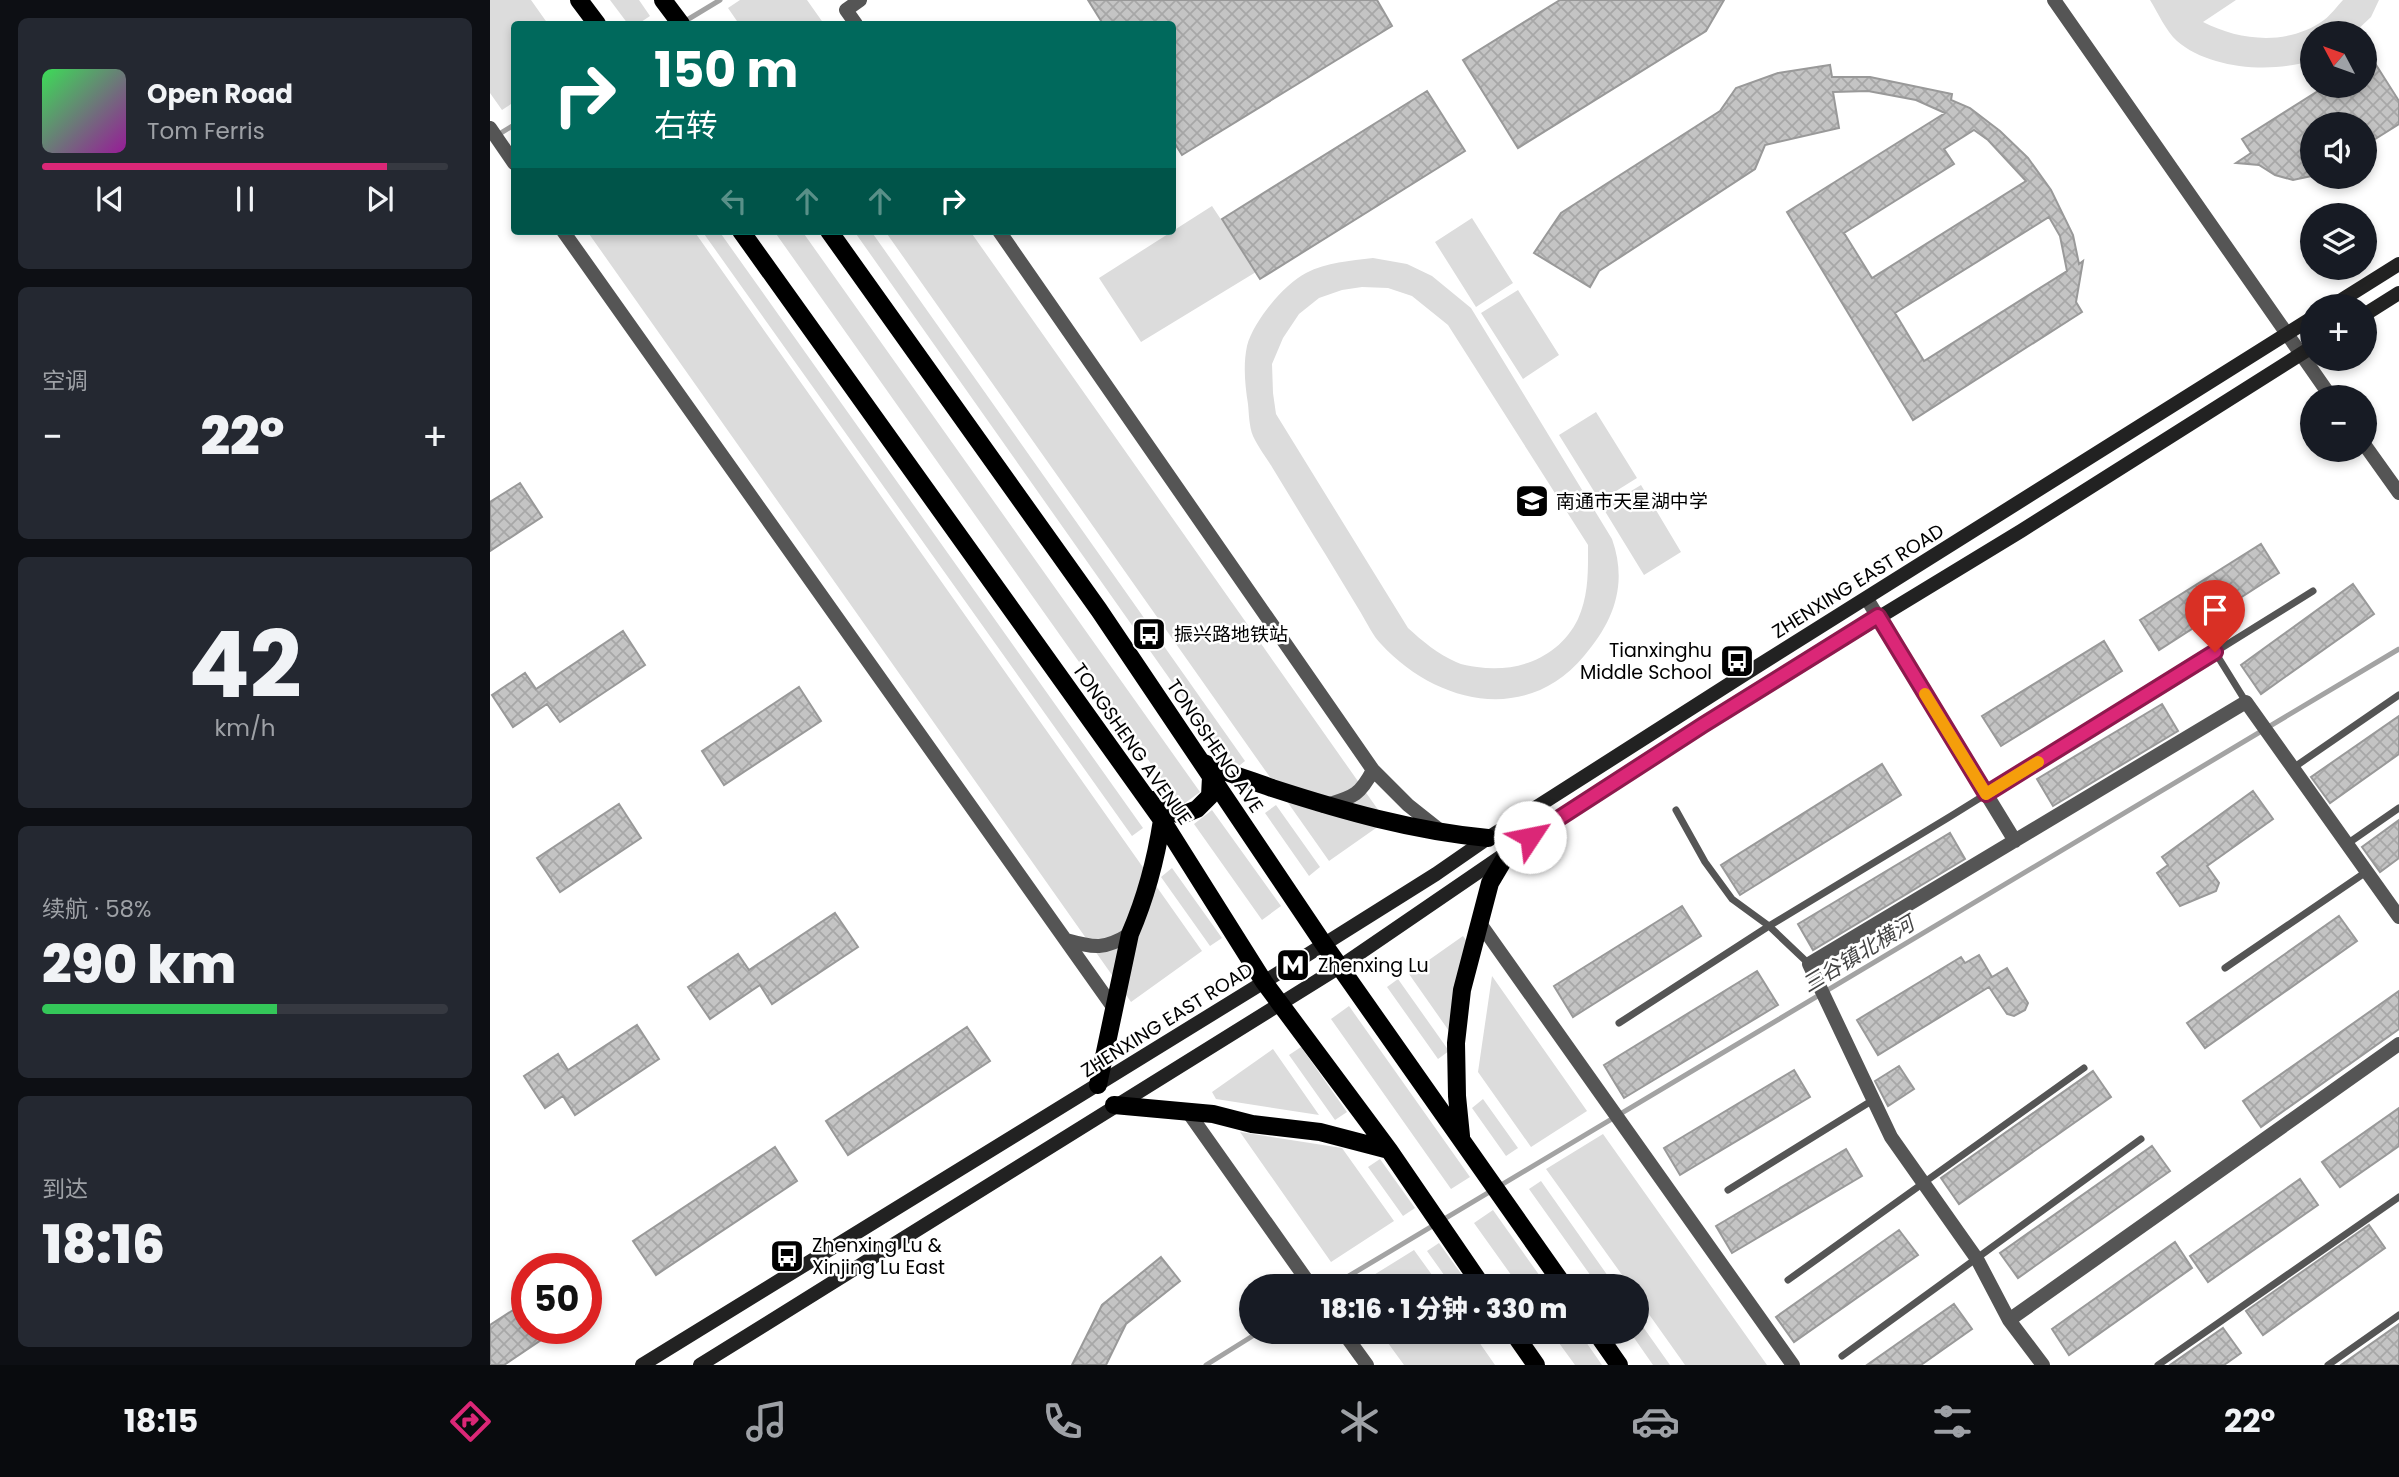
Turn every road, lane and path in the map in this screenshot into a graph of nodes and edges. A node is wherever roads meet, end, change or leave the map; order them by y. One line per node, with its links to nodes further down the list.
1 (663, 0): 7 (main road)
2 (860, 0): 5 (street)
3 (2054, 0): 20 (street)
4 (581, 2): 6 (main road)
5 (842, 5): 8 (street)
6 (595, 21)
7 (679, 21)
8 (854, 21)
9 (490, 128): 10 (street)
10 (511, 159)
11 (566, 235): 51 (street)
12 (744, 235): 35 (main road, TONGSHENG AVENUE)
13 (832, 235): 31 (main road, TONGSHENG AVE)
14 (1002, 235): 33 (street)
15 (2399, 264): 17 (main road)
16 (2399, 293): 18 (main road)
17 (2351, 294)
18 (2377, 307)
19 (2300, 325): 20 (main road, ZHENXING EAST ROAD)
20 (2285, 334): 21 (street); 26 (main road, ZHENXING EAST ROAD)
21 (2300, 345)
22 (2300, 354): 27 (main road, ZHENXING EAST ROAD)
23 (2377, 462): 24 (street)
24 (2399, 493)
25 (2313, 591): 28 (lane)
26 (1867, 599): 27 (street); 42 (main road, ZHENXING EAST ROAD)
27 (1878, 616): 36 (street); 45 (main road, ZHENXING EAST ROAD)
28 (2215, 652): 30 (lane); 36 (lane)
29 (2399, 695): 32 (lane)
30 (2246, 702): 32 (street); 43 (street)
31 (1200, 761): 34 (main road, TONGSHENG AVE); 37 (main road)
32 (2293, 768): 44 (street)
33 (1373, 770): 37 (street); 41 (street)
34 (1211, 777): 35 (main road); 52 (main road, TONGSHENG AVE)
35 (1142, 791): 40 (main road, TONGSHENG AVENUE)
36 (1986, 794): 43 (street); 49 (lane)
37 (1324, 806): 41 (main road)
38 (2399, 808): 44 (lane)
39 (1676, 810): 49 (lane)
40 (1162, 820): 50 (main road); 56 (main road, TONGSHENG AVENUE)
41 (1443, 833): 42 (main road)
42 (1488, 838): 52 (main road, ZHENXING EAST ROAD)
43 (2015, 841): 53 (street)
44 (2347, 844): 46 (street)
45 (1509, 851): 48 (main road); 54 (main road, ZHENXING EAST ROAD)
46 (2367, 871): 47 (street); 55 (lane)
47 (2399, 917)
48 (1479, 922): 67 (main road); 88 (street)
49 (1769, 926): 53 (lane); 59 (lane)
50 (1130, 934): 51 (street); 58 (main road)
51 (1066, 940): 58 (street)
52 (1323, 943): 54 (main road, TONGSHENG AVE); 56 (main road, ZHENXING EAST ROAD)
53 (1809, 964): 63 (street)
54 (1341, 966): 57 (main road, ZHENXING EAST ROAD); 67 (main road, TONGSHENG AVE)
55 (2225, 968)
56 (1264, 982): 57 (main road, TONGSHENG AVENUE); 62 (main road, ZHENXING EAST ROAD)
57 (1279, 1003): 64 (main road, ZHENXING EAST ROAD); 68 (main road, TONGSHENG AVENUE)
58 (1113, 1007): 62 (main road)
59 (1619, 1023)
60 (2399, 1044): 78 (street)
61 (2084, 1068): 69 (lane)
62 (1098, 1085): 83 (main road, ZHENXING EAST ROAD)
63 (1873, 1100): 69 (street); 70 (lane)
64 (1115, 1105): 65 (main road); 84 (main road, ZHENXING EAST ROAD)
65 (1188, 1112): 68 (main road); 73 (street)
66 (2141, 1139): 72 (lane)
67 (1462, 1140): 75 (main road, TONGSHENG AVE)
68 (1389, 1150): 74 (main road, TONGSHENG AVENUE)
69 (1922, 1182): 72 (street); 76 (lane)
70 (1728, 1190)
71 (2399, 1197): 90 (lane)
72 (1977, 1259): 78 (street); 82 (lane)
73 (1303, 1274)
74 (1474, 1274)
75 (1556, 1274)
76 (1788, 1280)
77 (2399, 1315): 91 (lane)
78 (2009, 1320): 89 (street)
79 (1352, 1344): 85 (street)
80 (1521, 1344): 86 (main road)
81 (1604, 1344): 87 (main road)
82 (1842, 1356)
83 (642, 1365)
84 (699, 1365)
85 (1367, 1365)
86 (1536, 1365)
87 (1619, 1365)
88 (1793, 1365)
89 (2043, 1365)
90 (2158, 1365)
91 (2328, 1365)

